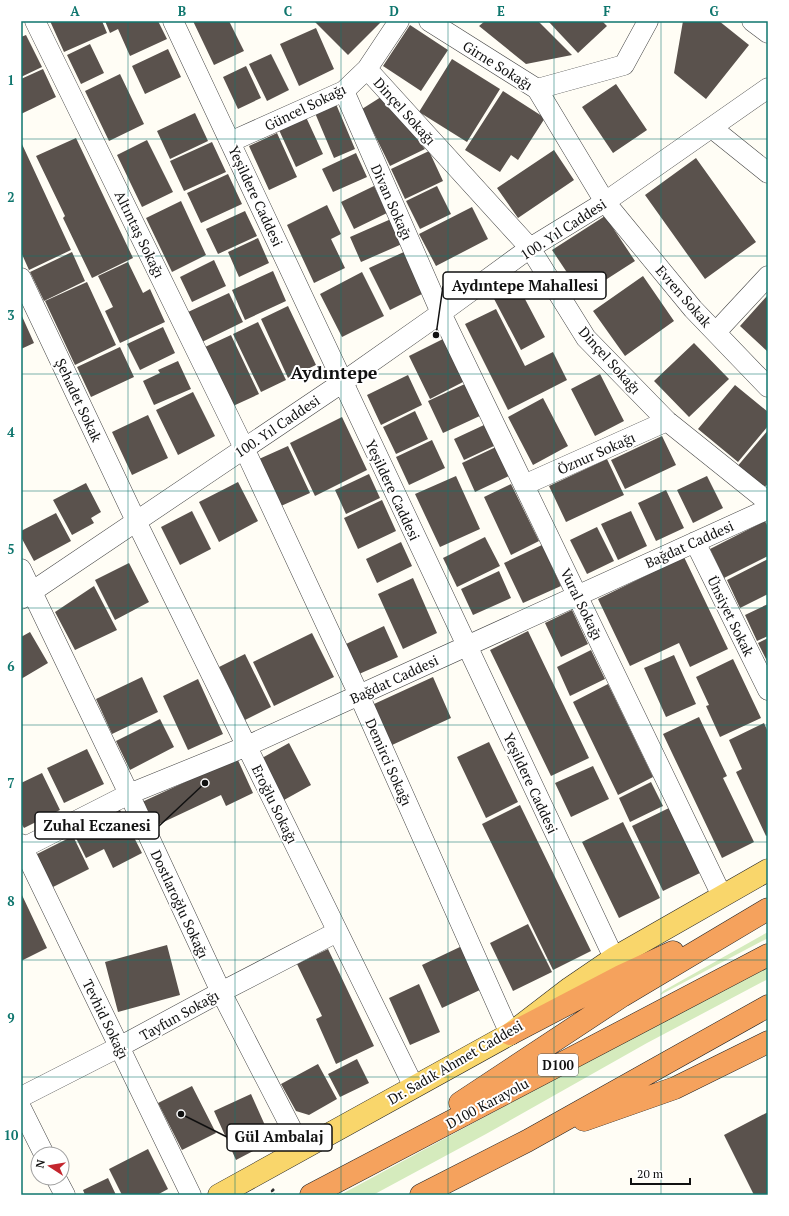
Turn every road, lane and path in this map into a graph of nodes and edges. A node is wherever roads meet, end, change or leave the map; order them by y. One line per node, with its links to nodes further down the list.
1 (35, 21): 24 (street, Altıntaş Sokağı)
2 (173, 21): 13 (street, Yeşildere Caddesi)
3 (399, 21): 8 (street, Güncel Sokağı)
4 (429, 21): 10 (street, Girne Sokağı)
5 (648, 21): 10 (street)
6 (752, 21): 7 (street)
7 (768, 33)
8 (367, 69): 11 (street, Güncel Sokağı); 16 (street, Dinçel Sokağı)
9 (768, 88): 12 (street, 100. Yıl Caddesi)
10 (537, 89): 15 (street, Girne Sokağı)
11 (344, 91): 13 (street, Güncel Sokağı); 19 (street, Divan Sokağı)
12 (712, 128): 14 (street); 15 (street, 100. Yıl Caddesi)
13 (230, 142): 21 (street, Yeşildere Caddesi)
14 (768, 172)
15 (605, 202): 16 (street, 100. Yıl Caddesi); 20 (street, Evren Sokak)
16 (530, 248): 19 (street, 100. Yıl Caddesi); 23 (street, Dinçel Sokağı)
17 (768, 276): 20 (street)
18 (22, 284): 28 (street, Şehadet Sokak)
19 (441, 313): 21 (street, 100. Yıl Caddesi); 25 (street, Vural Sokağı)
20 (716, 332): 22 (street, Evren Sokak)
21 (343, 382): 24 (street, 100. Yıl Caddesi); 33 (street, Yeşildere Caddesi)
22 (768, 387)
23 (667, 420): 25 (street, Öznur Sokağı); 26 (street, Dinçel Sokağı)
24 (244, 448): 28 (street, 100. Yıl Caddesi); 35 (street, Demirci Sokağı)
25 (524, 485): 32 (street, Vural Sokağı)
26 (768, 502)
27 (768, 509): 29 (street, Bağdat Caddesi)
28 (136, 521): 31 (street, 100. Yıl Caddesi); 36 (street, Eroğlu Sokağı)
29 (695, 542): 32 (street, Bağdat Caddesi); 34 (street, Ünsiyet Sokak)
30 (21, 569): 31 (street, Dostlaroğlu Sokağı)
31 (26, 595): 37 (street, Dostlaroğlu Sokağı)
32 (578, 595): 33 (street, Bağdat Caddesi); 40 (street, Vural Sokağı)
33 (467, 646): 35 (street, Bağdat Caddesi); 45 (street, Yeşildere Caddesi)
34 (768, 690)
35 (359, 695): 36 (street, Bağdat Caddesi); 48 (street, Demirci Sokağı)
36 (246, 746): 37 (street, Bağdat Caddesi); 43 (street, Eroğlu Sokağı)
37 (129, 794): 38 (street, Bağdat Caddesi); 46 (street, Dostlaroğlu Sokağı)
38 (22, 847): 50 (street, Tevhid Sokağı)
39 (768, 870): 40 (main road, Dr. Sadık Ahmet Caddesi)
40 (722, 896): 45 (main road, Dr. Sadık Ahmet Caddesi)
41 (768, 909): 42 (highway)
42 (748, 921): 48 (highway); 57 (highway)
43 (337, 932): 46 (street, Tayfun Sokağı); 51 (street, Eroğlu Sokağı)
44 (768, 955): 57 (highway, D100 Karayolu / D100)
45 (614, 958): 48 (main road, Dr. Sadık Ahmet Caddesi)
46 (221, 992): 50 (street, Tayfun Sokağı); 56 (street, Dostlaroğlu Sokağı)
47 (768, 1006): 54 (highway)
48 (510, 1034): 51 (main road, Dr. Sadık Ahmet Caddesi)
49 (768, 1042): 54 (highway)
50 (119, 1047): 52 (street, Tayfun Sokağı); 61 (street, Tevhid Sokağı)
51 (414, 1087): 56 (main road, Dr. Sadık Ahmet Caddesi)
52 (21, 1097)
53 (21, 1108): 55 (street)
54 (526, 1141): 65 (highway)
55 (40, 1146)
56 (302, 1149): 62 (main road, Dr. Sadık Ahmet Caddesi)
57 (348, 1176): 64 (highway, D100 Karayolu / D100)
58 (60, 1186): 60 (street)
59 (272, 1191): 63 (path)
60 (65, 1195)
61 (191, 1195)
62 (218, 1195)
63 (274, 1195)
64 (311, 1195)
65 (421, 1195)

